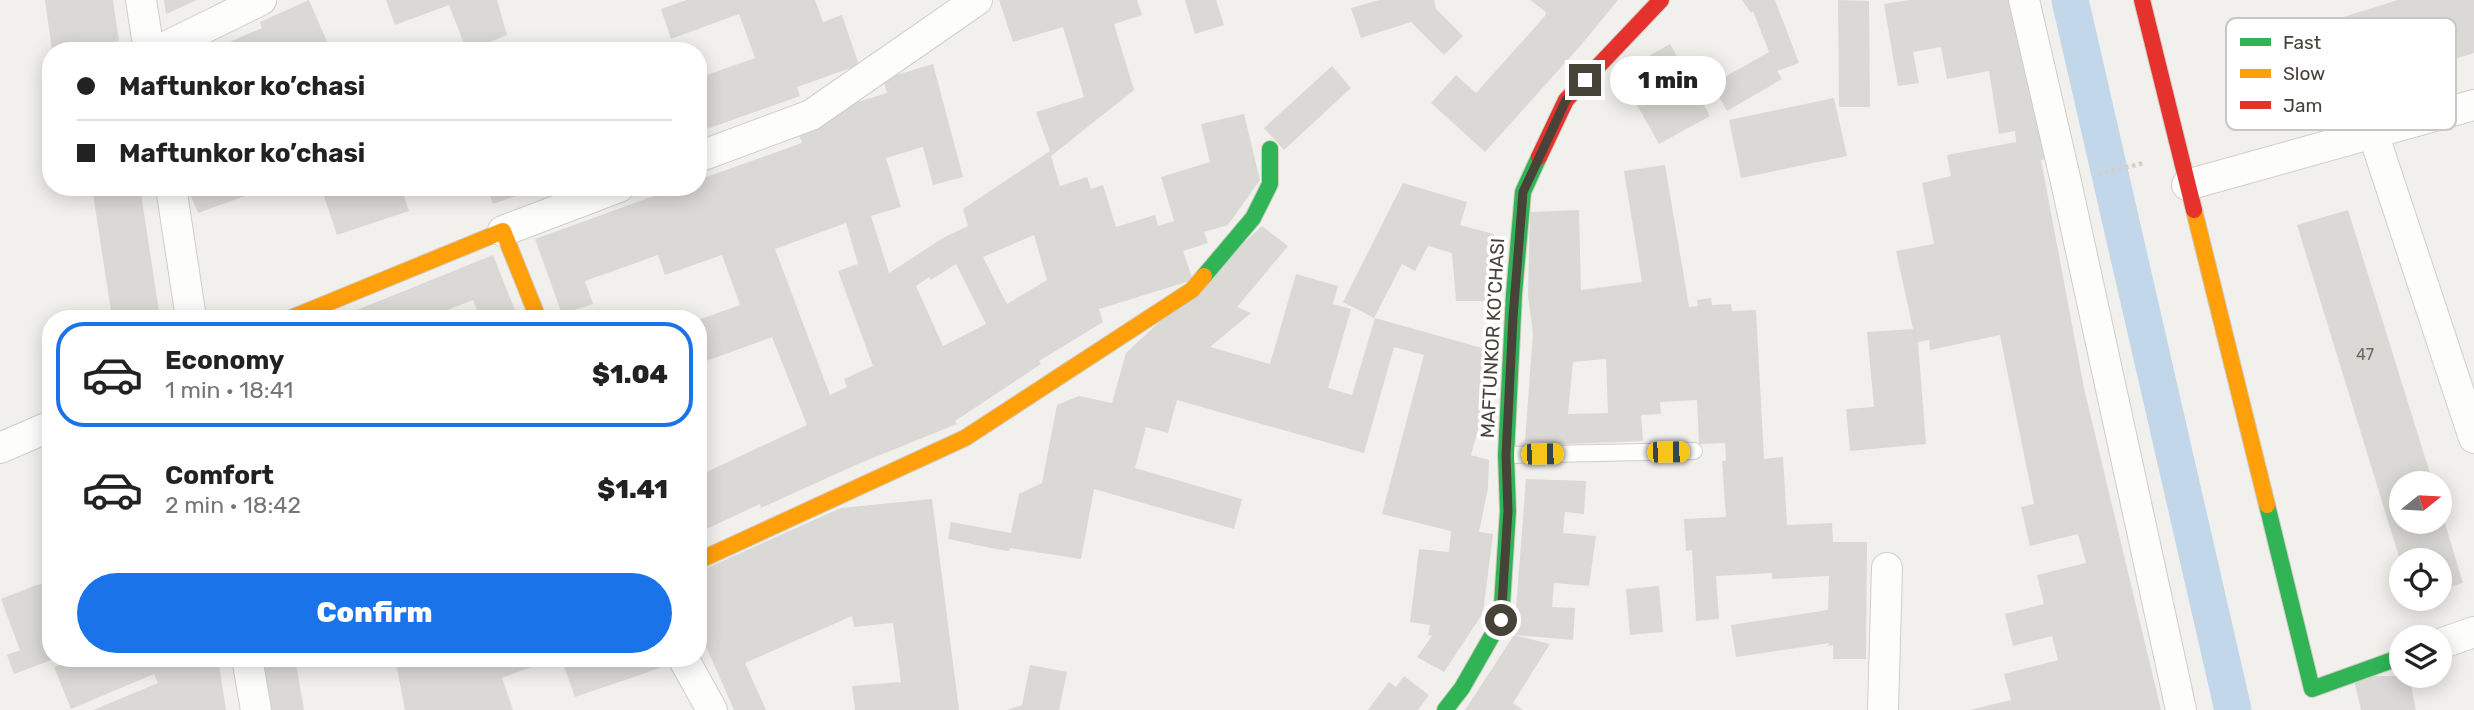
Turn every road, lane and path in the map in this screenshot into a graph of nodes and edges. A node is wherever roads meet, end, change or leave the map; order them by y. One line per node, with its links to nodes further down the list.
1 (141, 0): 7 (street)
2 (261, 0): 8 (street)
3 (977, 0): 14 (street)
4 (1661, 0): 28 (street, MAFTUNKOR KO’CHASI)
5 (2024, 0): 16 (street)
6 (2141, 0): 15 (street)
7 (148, 42)
8 (175, 42)
9 (2474, 105): 10 (street)
10 (2456, 110)
11 (2383, 130): 12 (street)
12 (2372, 133): 17 (street); 25 (street)
13 (1270, 149): 29 (street)
14 (707, 154)
15 (2179, 155): 16 (path); 17 (street)
16 (2066, 182): 41 (street)
17 (2187, 185): 36 (street)
18 (172, 196): 21 (street)
19 (595, 196): 20 (street)
20 (503, 231): 22 (street); 23 (street)
21 (190, 310)
22 (310, 310)
23 (535, 310)
24 (42, 430): 26 (street)
25 (2474, 438)
26 (0, 448)
27 (1694, 451): 28 (lane)
28 (1506, 455): 39 (street, MAFTUNKOR KO’CHASI)
29 (707, 557)
30 (1887, 568): 40 (street)
31 (2474, 632): 32 (street)
32 (2452, 640)
33 (2389, 663): 36 (street)
34 (249, 667): 37 (street)
35 (688, 667): 38 (street)
36 (2314, 699)
37 (256, 710)
38 (712, 710)
39 (1445, 710)
40 (1883, 710)
41 (2181, 710)

